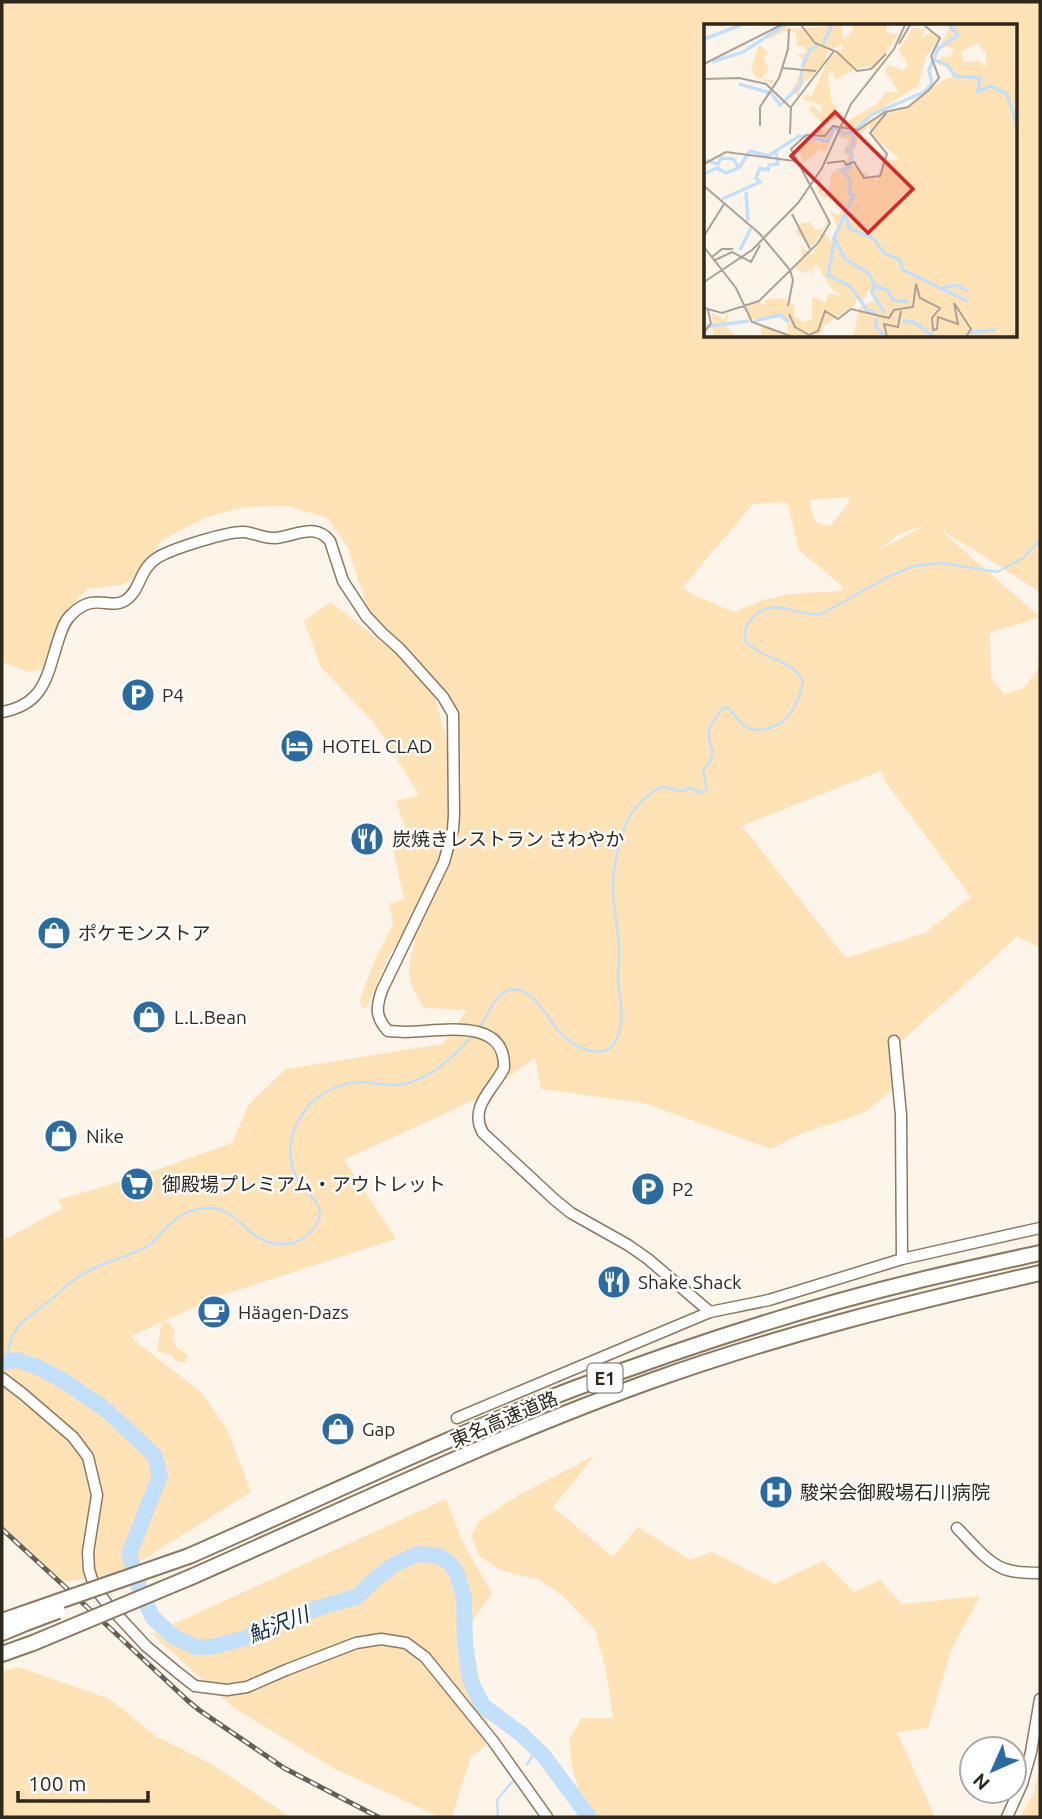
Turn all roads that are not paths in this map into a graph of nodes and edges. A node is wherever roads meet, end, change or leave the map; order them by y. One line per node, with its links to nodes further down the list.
1 (2, 712): 7 (street)
2 (894, 1041): 5 (street)
3 (1040, 1228): 5 (street)
4 (1040, 1253): 12 (highway, 東名高速道路 / E1, bridge)
5 (902, 1259): 7 (street)
6 (1040, 1273): 15 (highway, 東名高速道路 / E1, bridge)
7 (710, 1312): 9 (street)
8 (2, 1378): 18 (street)
9 (457, 1418)
10 (957, 1528): 11 (street)
11 (1040, 1573)
12 (24, 1619): 13 (highway); 14 (highway, 東名高速道路 / E1)
13 (2, 1620)
14 (2, 1633)
15 (2, 1654)
16 (1040, 1699): 17 (street)
17 (1038, 1716): 19 (street)
18 (547, 1817)
19 (1007, 1817)

